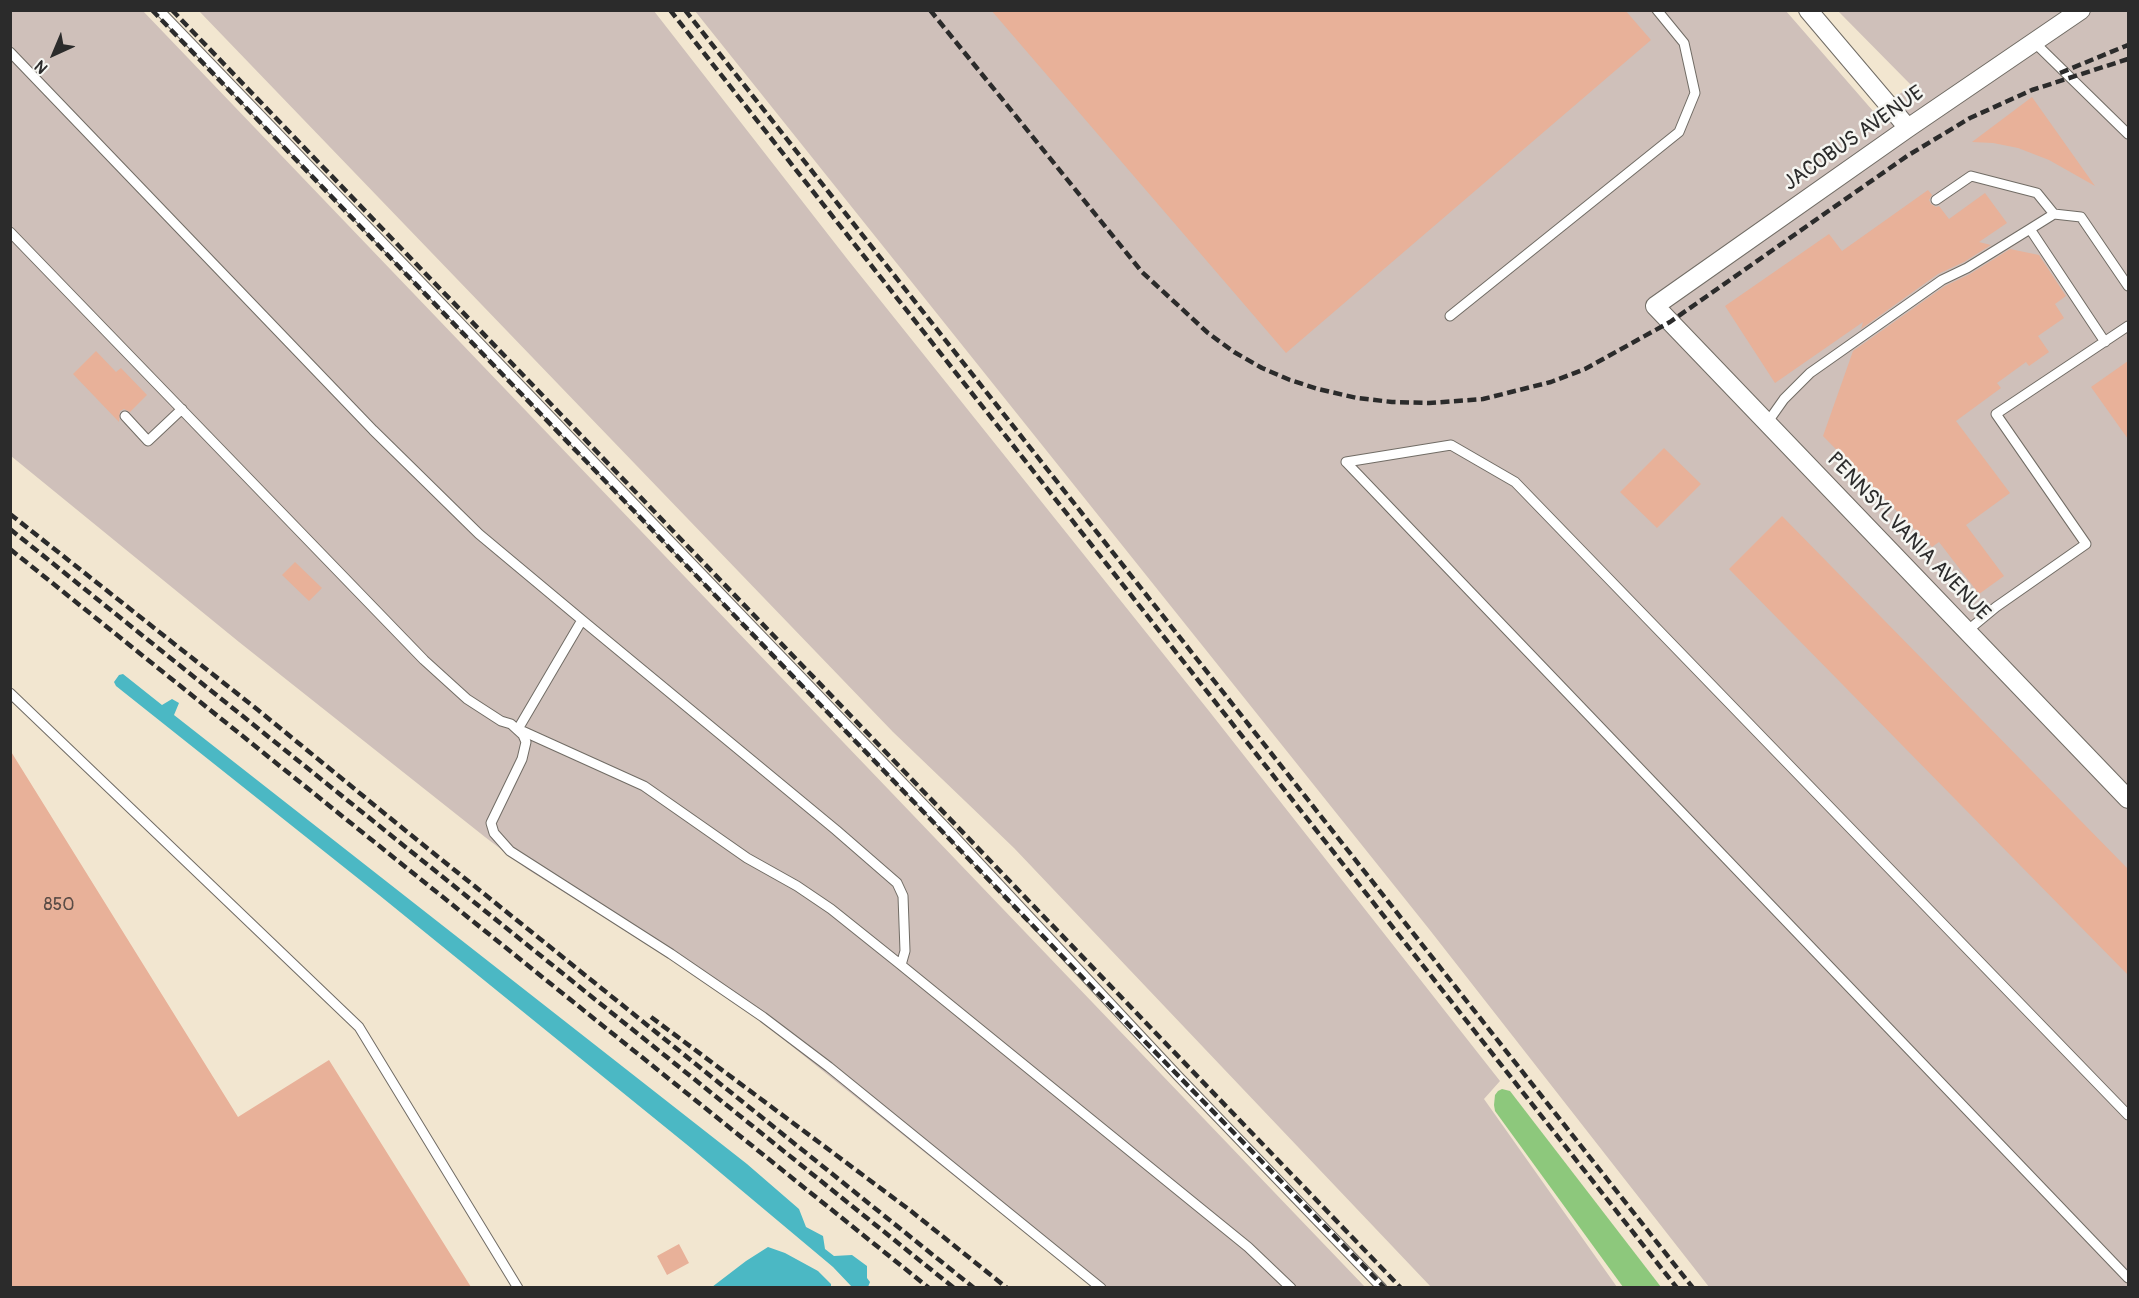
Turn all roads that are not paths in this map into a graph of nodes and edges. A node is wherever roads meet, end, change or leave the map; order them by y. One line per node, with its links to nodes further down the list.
1 (159, 10): 32 (lane)
2 (1657, 10): 15 (lane)
3 (1808, 10): 7 (street)
4 (2081, 10): 5 (street, JACOBUS AVENUE)
5 (2034, 42): 7 (street, JACOBUS AVENUE); 8 (lane)
6 (10, 52): 21 (lane)
7 (1908, 128): 14 (street, JACOBUS AVENUE)
8 (2128, 134)
9 (1936, 200): 10 (lane)
10 (2054, 214): 11 (lane); 13 (lane)
11 (2030, 229): 17 (lane); 20 (lane)
12 (10, 232): 18 (lane)
13 (2128, 286)
14 (1655, 306): 20 (street, PENNSYLVANIA AVENUE)
15 (1450, 316)
16 (2128, 326): 17 (lane)
17 (2105, 342): 22 (lane)
18 (182, 409): 19 (lane); 24 (lane)
19 (125, 416)
20 (1767, 423): 22 (street, PENNSYLVANIA AVENUE)
21 (582, 620): 24 (lane); 26 (lane)
22 (1967, 631): 25 (street, PENNSYLVANIA AVENUE)
23 (10, 693): 29 (lane)
24 (518, 729): 26 (lane); 30 (lane)
25 (2128, 799)
26 (901, 965): 31 (lane)
27 (2128, 1115): 28 (lane)
28 (2128, 1278)
29 (518, 1287)
30 (1101, 1287)
31 (1291, 1287)
32 (1382, 1287)

